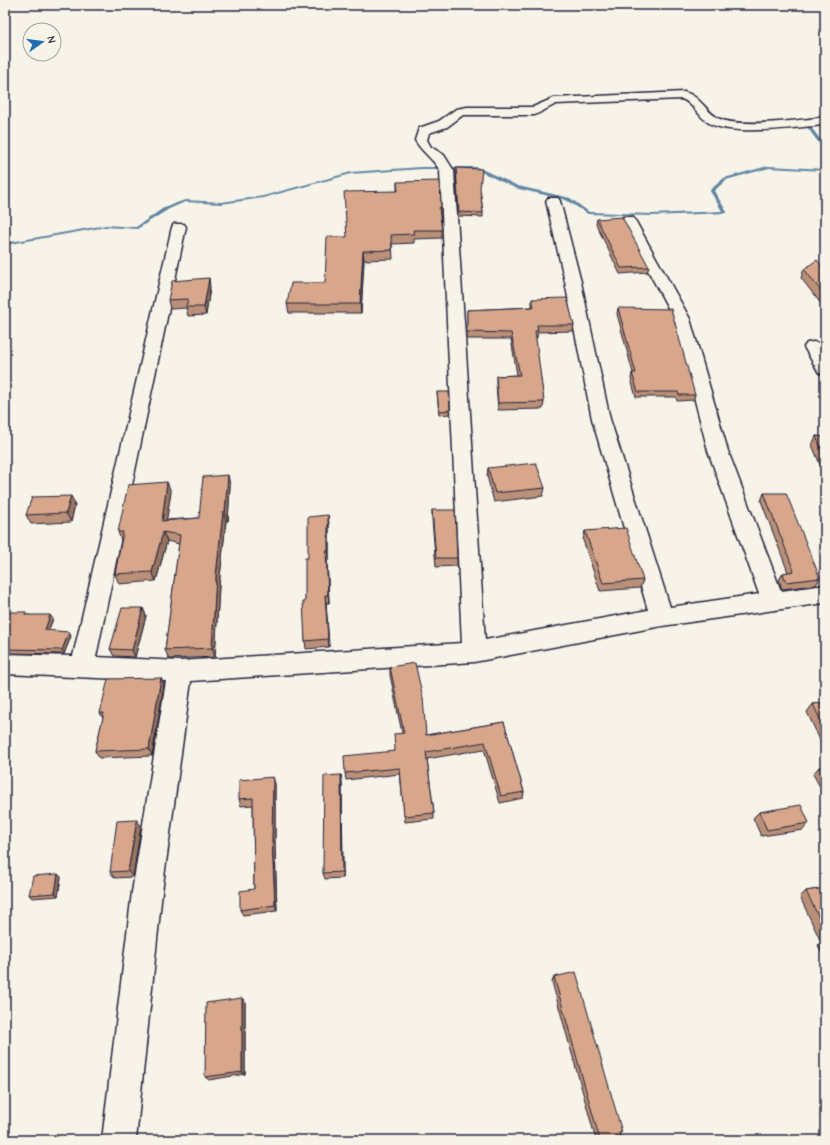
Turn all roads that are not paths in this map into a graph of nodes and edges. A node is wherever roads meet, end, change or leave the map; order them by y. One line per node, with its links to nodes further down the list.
1 (825, 121): 10 (street)
2 (553, 200): 9 (street)
3 (628, 220): 8 (street)
4 (179, 227): 12 (street)
5 (813, 347): 6 (street)
6 (825, 369)
7 (825, 594): 8 (street)
8 (773, 601): 9 (street)
9 (662, 617): 10 (street)
10 (474, 652): 13 (street)
11 (5, 664): 12 (street)
12 (82, 668): 13 (street)
13 (180, 671): 14 (street)
14 (119, 1140)

